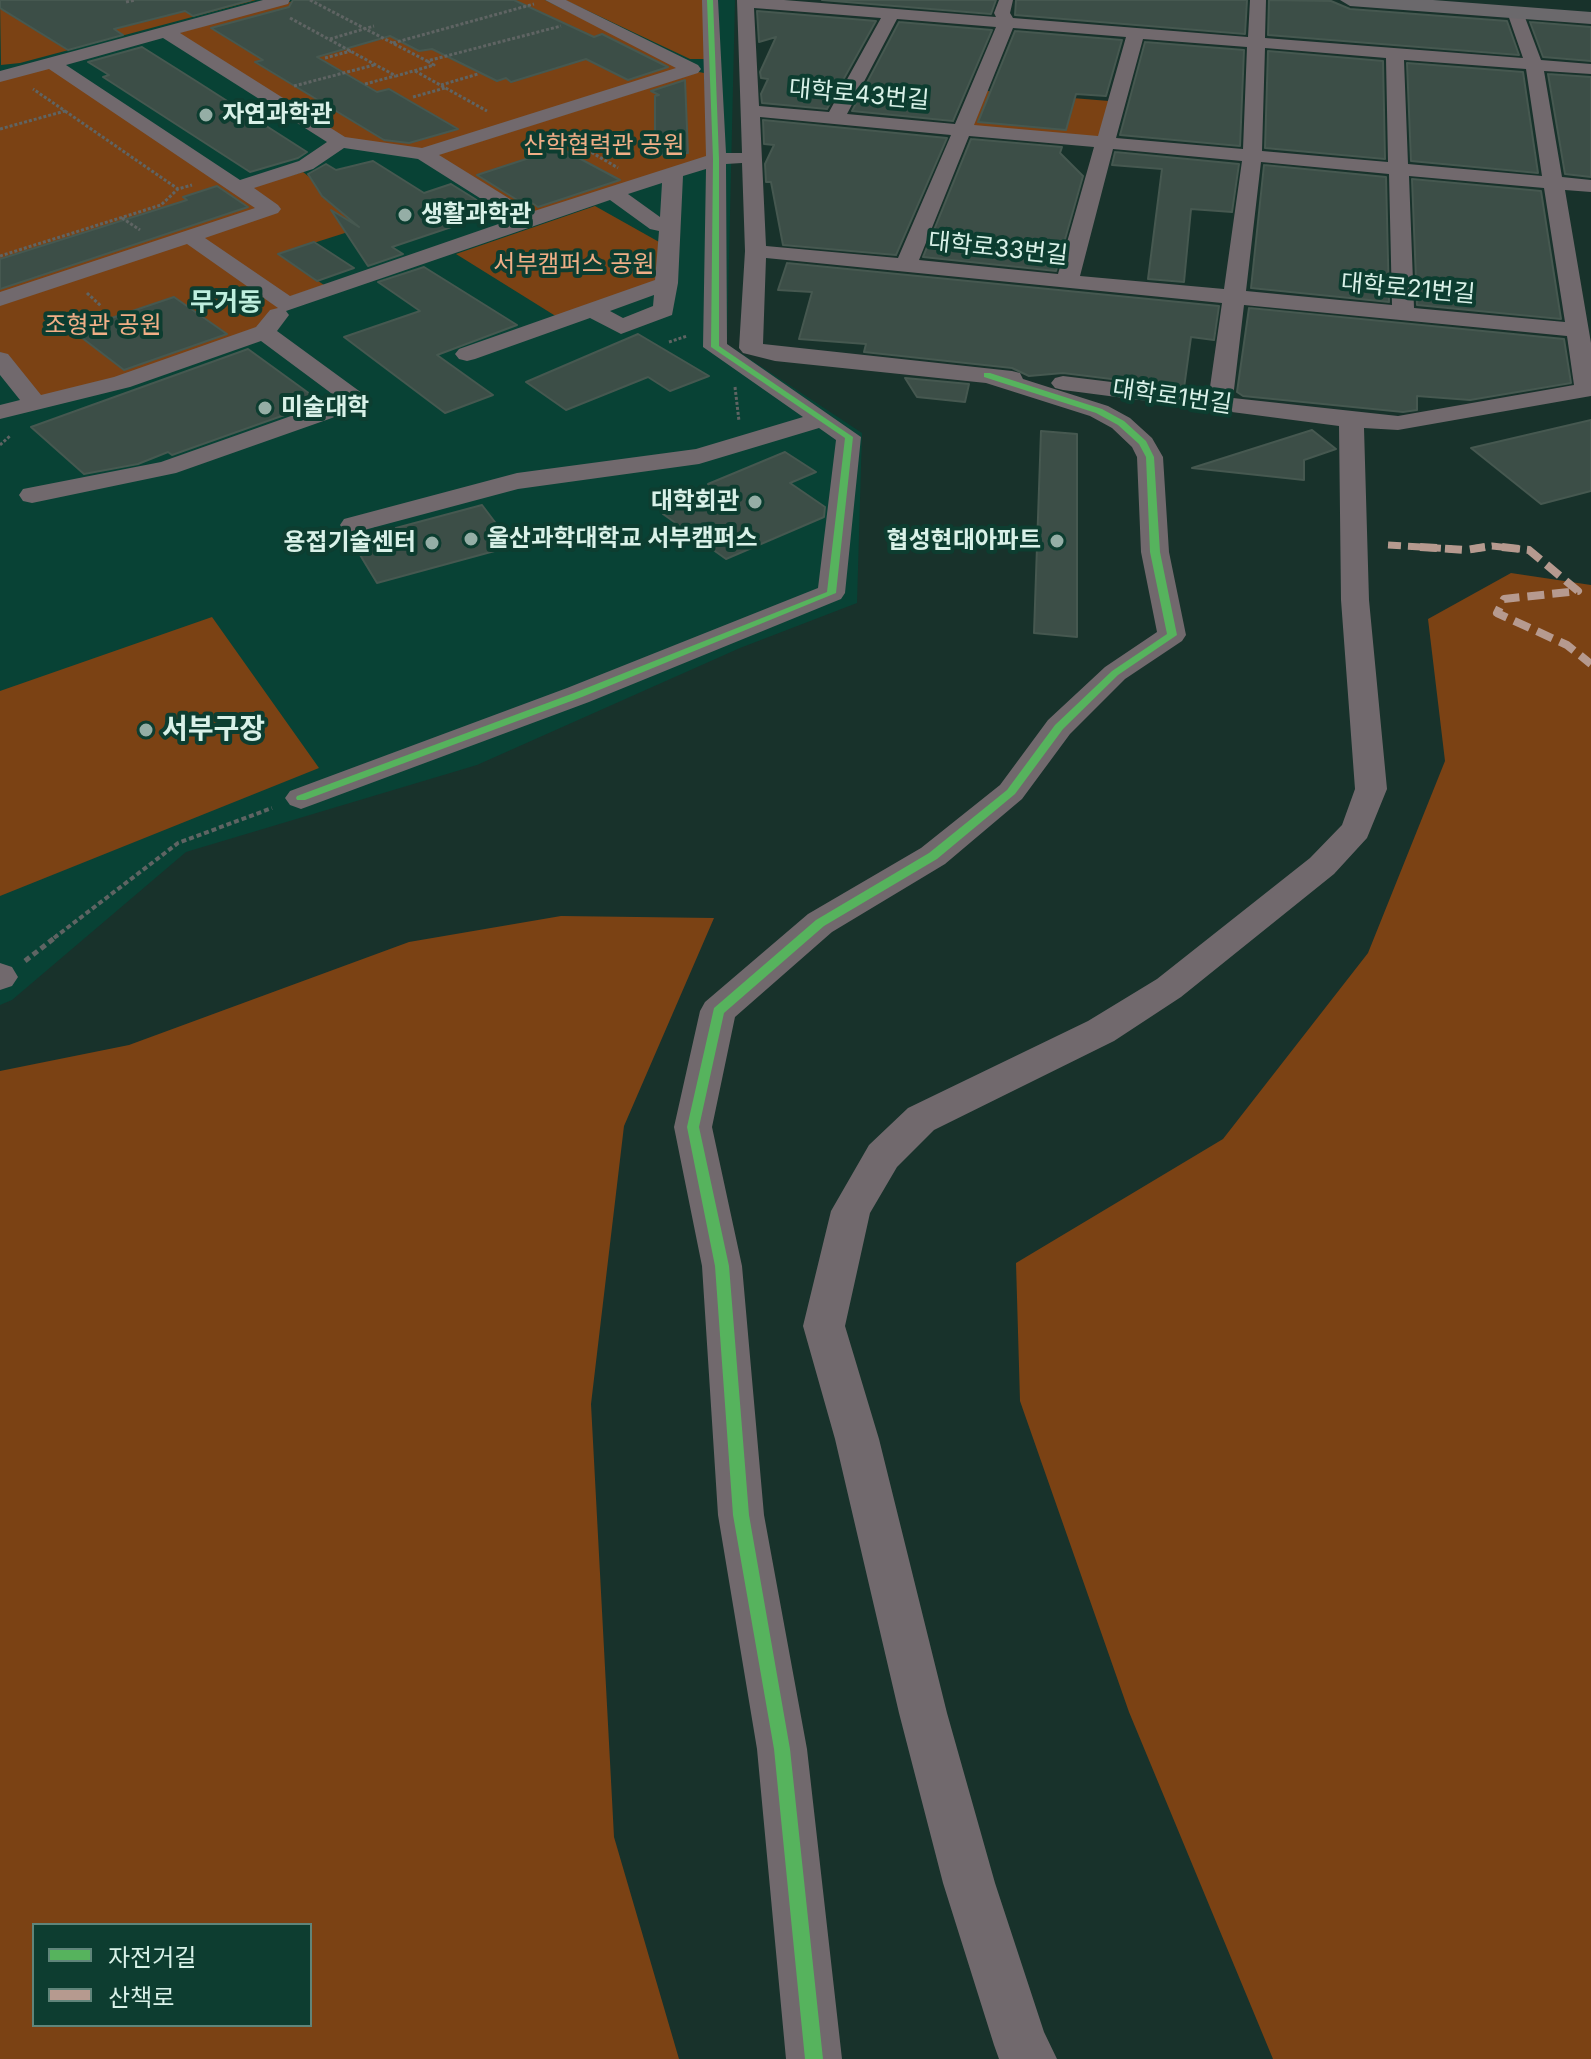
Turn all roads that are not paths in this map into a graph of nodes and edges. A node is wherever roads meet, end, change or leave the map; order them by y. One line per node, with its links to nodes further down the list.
1 (710, 0): 17 (street)
2 (1006, 0): 12 (street, 대학로43번길)
3 (1258, 0): 15 (street)
4 (1350, 0): 7 (main road)
5 (548, 1): 20 (street)
6 (745, 1): 10 (street); 23 (street)
7 (1506, 6): 9 (main road); 11 (main road); 19 (street)
8 (283, 7): 13 (street)
9 (1591, 7)
10 (892, 13): 12 (street); 24 (street)
11 (1591, 18)
12 (1007, 22): 14 (street); 25 (street, 대학로43번길)
13 (166, 32): 18 (street); 26 (street)
14 (1136, 32): 15 (street); 27 (street)
15 (1256, 42): 16 (street); 29 (street)
16 (1395, 53): 19 (street); 32 (street)
17 (711, 63): 20 (street); 31 (street)
18 (53, 64): 22 (street); 35 (street)
19 (1534, 64): 21 (street); 34 (street)
20 (692, 69): 28 (street)
21 (1591, 69)
22 (6, 76)
23 (751, 111): 24 (street, 대학로43번길); 30 (street)
24 (835, 119): 25 (street, 대학로43번길)
25 (962, 130): 27 (street); 42 (street, 대학로43번길)
26 (340, 142): 28 (street); 35 (street)
27 (1105, 143): 29 (street); 43 (street)
28 (423, 154): 38 (street)
29 (1252, 156): 32 (street); 44 (street)
30 (752, 157): 31 (street); 41 (street)
31 (716, 159): 33 (street); 50 (street)
32 (1398, 169): 34 (street); 47 (street)
33 (673, 173): 37 (street); 39 (street)
34 (1553, 183): 36 (street); 48 (street)
35 (241, 186): 40 (street)
36 (1591, 186)
37 (613, 193): 38 (street); 39 (street)
38 (529, 220): 46 (street)
39 (670, 224): 51 (street)
40 (189, 236): 45 (street); 46 (street)
41 (756, 251): 42 (street, 대학로33번길); 50 (street)
42 (906, 266): 43 (street, 대학로33번길)
43 (1067, 282): 44 (street, 대학로33번길)
44 (1235, 298): 47 (street, 대학로21번길); 56 (street)
45 (0, 299)
46 (287, 304): 49 (street)
47 (1403, 314): 48 (street, 대학로21번길)
48 (1577, 330): 54 (street)
49 (264, 332): 55 (street); 60 (street)
50 (742, 353): 53 (street, 대학로1번길); 58 (street)
51 (467, 354)
52 (1, 363): 55 (street)
53 (987, 375): 56 (street, 대학로1번길); 63 (street)
54 (1589, 390): 59 (street, 대학로1번길)
55 (35, 403): 57 (street)
56 (1220, 404): 59 (street, 대학로1번길)
57 (0, 412)
58 (823, 419): 61 (street); 62 (street)
59 (1351, 420): 64 (street)
60 (32, 495)
61 (353, 525)
62 (301, 798)
63 (814, 2059)
64 (1029, 2059)

